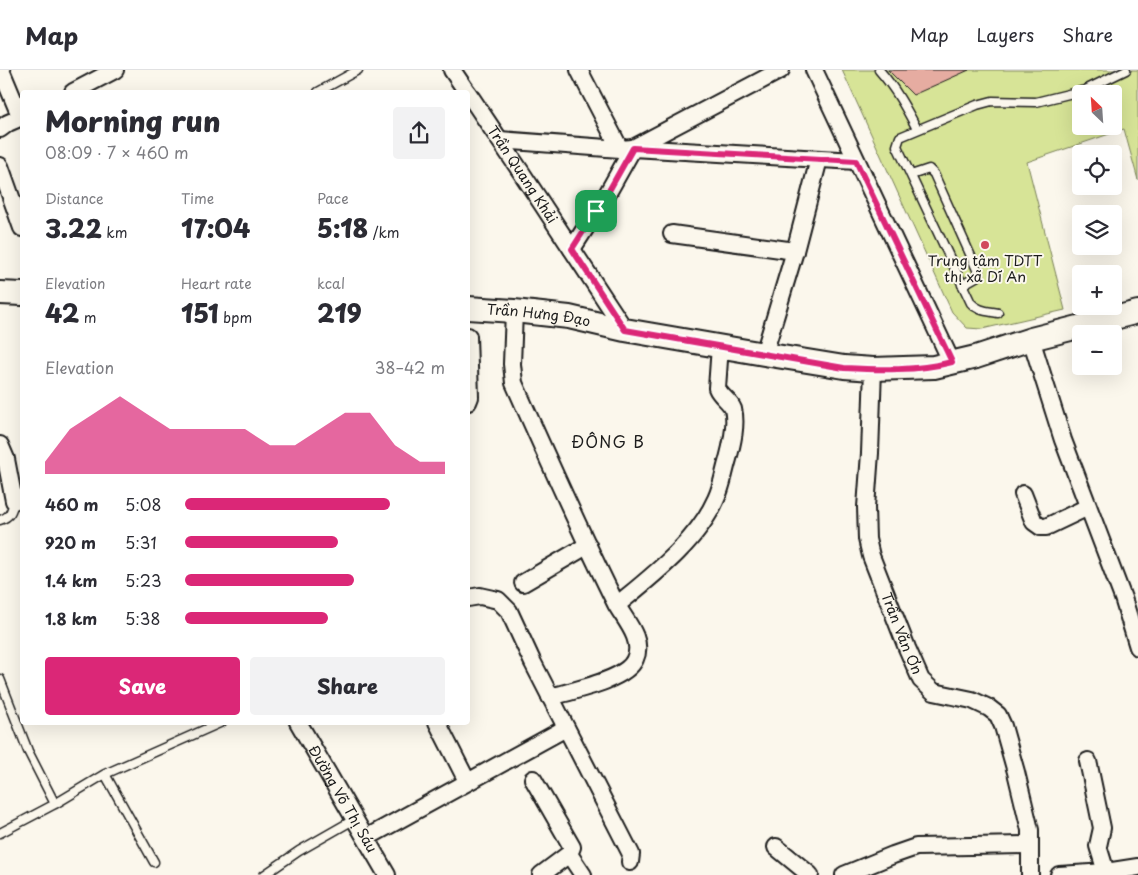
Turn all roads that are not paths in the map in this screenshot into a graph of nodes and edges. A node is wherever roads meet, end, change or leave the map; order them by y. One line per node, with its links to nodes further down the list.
1 (1, 70): 14 (street)
2 (113, 70): 10 (street)
3 (358, 70): 11 (lane)
4 (452, 70): 12 (street, Trần Quang Khải)
5 (579, 70): 19 (street)
6 (781, 70): 19 (street)
7 (814, 70): 21 (street)
8 (879, 70): 17 (lane)
9 (1126, 70): 17 (lane)
10 (76, 90)
11 (322, 90)
12 (465, 90)
13 (470, 97): 18 (street, Trần Quang Khải)
14 (20, 113)
15 (20, 118): 16 (street)
16 (0, 129)
17 (916, 129): 23 (lane)
18 (500, 140): 19 (street); 26 (street, Trần Quang Khải)
19 (627, 149): 20 (street); 26 (street)
20 (819, 159): 21 (street); 27 (street)
21 (856, 161): 39 (street)
22 (0, 166): 24 (street)
23 (911, 175): 28 (lane); 28 (lane)
24 (20, 220)
25 (672, 234): 27 (street)
26 (572, 249): 35 (street, Trần Quang Khải)
27 (795, 251): 38 (street)
28 (962, 284): 34 (lane)
29 (0, 293): 30 (main road)
30 (20, 294)
31 (470, 308): 32 (main road, Trần Hưng Đạo)
32 (514, 311): 35 (main road, Trần Hưng Đạo); 46 (street)
33 (1138, 312): 36 (main road, Trần Hưng Đạo)
34 (998, 313)
35 (625, 330): 37 (main road, Trần Hưng Đạo)
36 (1031, 339): 39 (main road, Trần Hưng Đạo); 44 (street)
37 (720, 346): 38 (main road, Trần Hưng Đạo); 49 (street)
38 (764, 354): 40 (main road, Trần Hưng Đạo)
39 (952, 362): 40 (main road, Trần Hưng Đạo)
40 (873, 369): 65 (street, Trần Văn Ơn)
41 (0, 445): 43 (street)
42 (1023, 494): 44 (street)
43 (14, 501): 45 (lane)
44 (1088, 507): 50 (street)
45 (0, 520)
46 (588, 545): 47 (street); 49 (street)
47 (523, 583)
48 (470, 598): 52 (street)
49 (617, 605): 52 (street)
50 (1138, 647)
51 (0, 679): 61 (lane)
52 (550, 697): 56 (street)
53 (215, 725): 58 (lane)
54 (300, 725): 62 (street, Đường Võ Thị Sáu)
55 (439, 725): 60 (street)
56 (566, 728): 60 (street); 69 (street)
57 (1088, 761): 71 (street)
58 (105, 774): 61 (lane); 68 (lane)
59 (533, 779): 67 (street)
60 (467, 781): 64 (street)
61 (55, 804): 63 (lane)
62 (355, 819): 64 (street, Đường Võ Thị Sáu); 72 (lane)
63 (0, 833)
64 (366, 838): 73 (street, Đường Võ Thị Sáu)
65 (1030, 845): 77 (street); 78 (street, Trần Văn Ơn)
66 (776, 847): 76 (street)
67 (569, 854): 74 (street); 75 (street)
68 (154, 862)
69 (630, 862)
70 (1138, 867): 71 (street)
71 (1106, 872): 79 (street)
72 (264, 875)
73 (387, 875)
74 (541, 875)
75 (583, 875)
76 (810, 875)
77 (844, 875)
78 (1030, 875)
79 (1058, 875)

